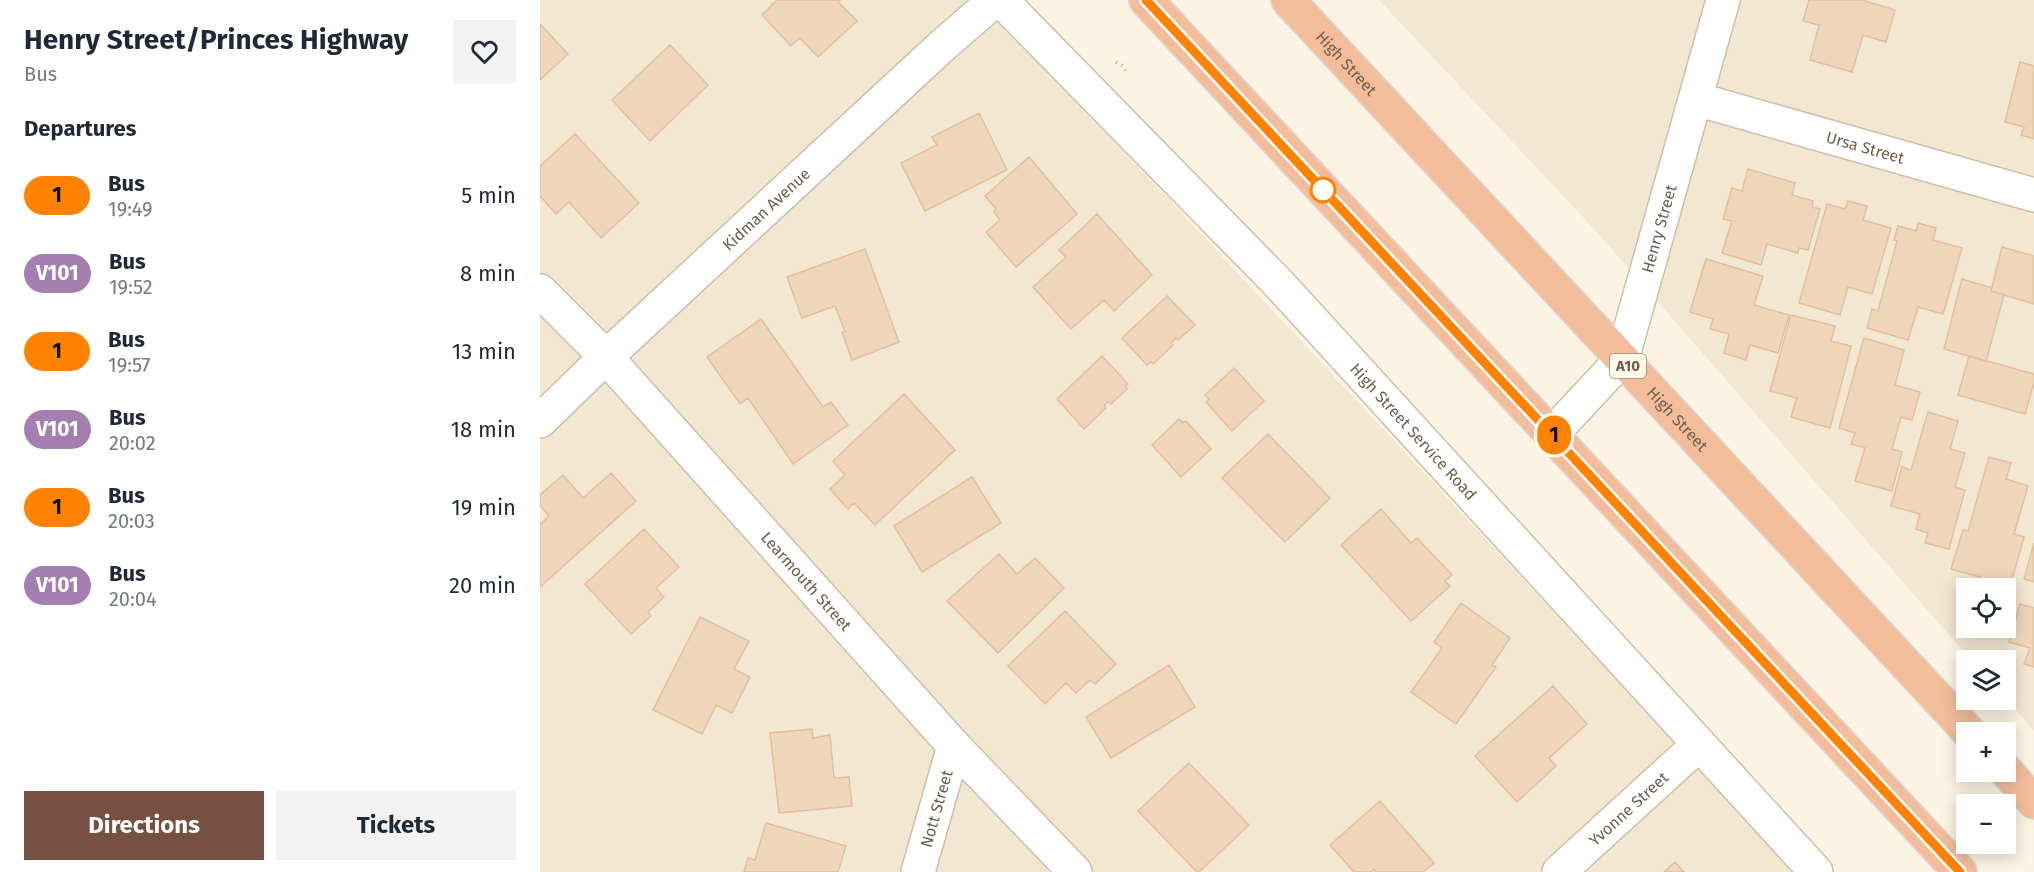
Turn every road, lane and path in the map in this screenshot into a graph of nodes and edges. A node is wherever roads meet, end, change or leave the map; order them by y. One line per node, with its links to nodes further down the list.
1 (994, 0): 9 (street, Kidman Avenue)
2 (1001, 0): 14 (street, High Street Service Road)
3 (1146, 0): 12 (highway)
4 (1287, 0): 10 (highway, High Street / A10)
5 (1724, 0): 6 (street, Henry Street)
6 (1696, 99): 7 (street, Ursa Street); 10 (street, Henry Street)
7 (2034, 195)
8 (540, 291): 9 (street, Learmouth Street)
9 (606, 357): 11 (street, Kidman Avenue); 15 (street, Learmouth Street)
10 (1622, 359): 12 (street, Henry Street); 13 (highway, High Street / A10)
11 (540, 421)
12 (1552, 434): 22 (highway)
13 (1960, 722)
14 (1698, 745): 20 (street, Yvonne Street); 21 (street, High Street Service Road)
15 (954, 746): 18 (street, Nott Street); 19 (street, Learmouth Street)
16 (2016, 782): 17 (highway)
17 (2034, 802)
18 (918, 872)
19 (1075, 872)
20 (1559, 872)
21 (1816, 872)
22 (1960, 872)

